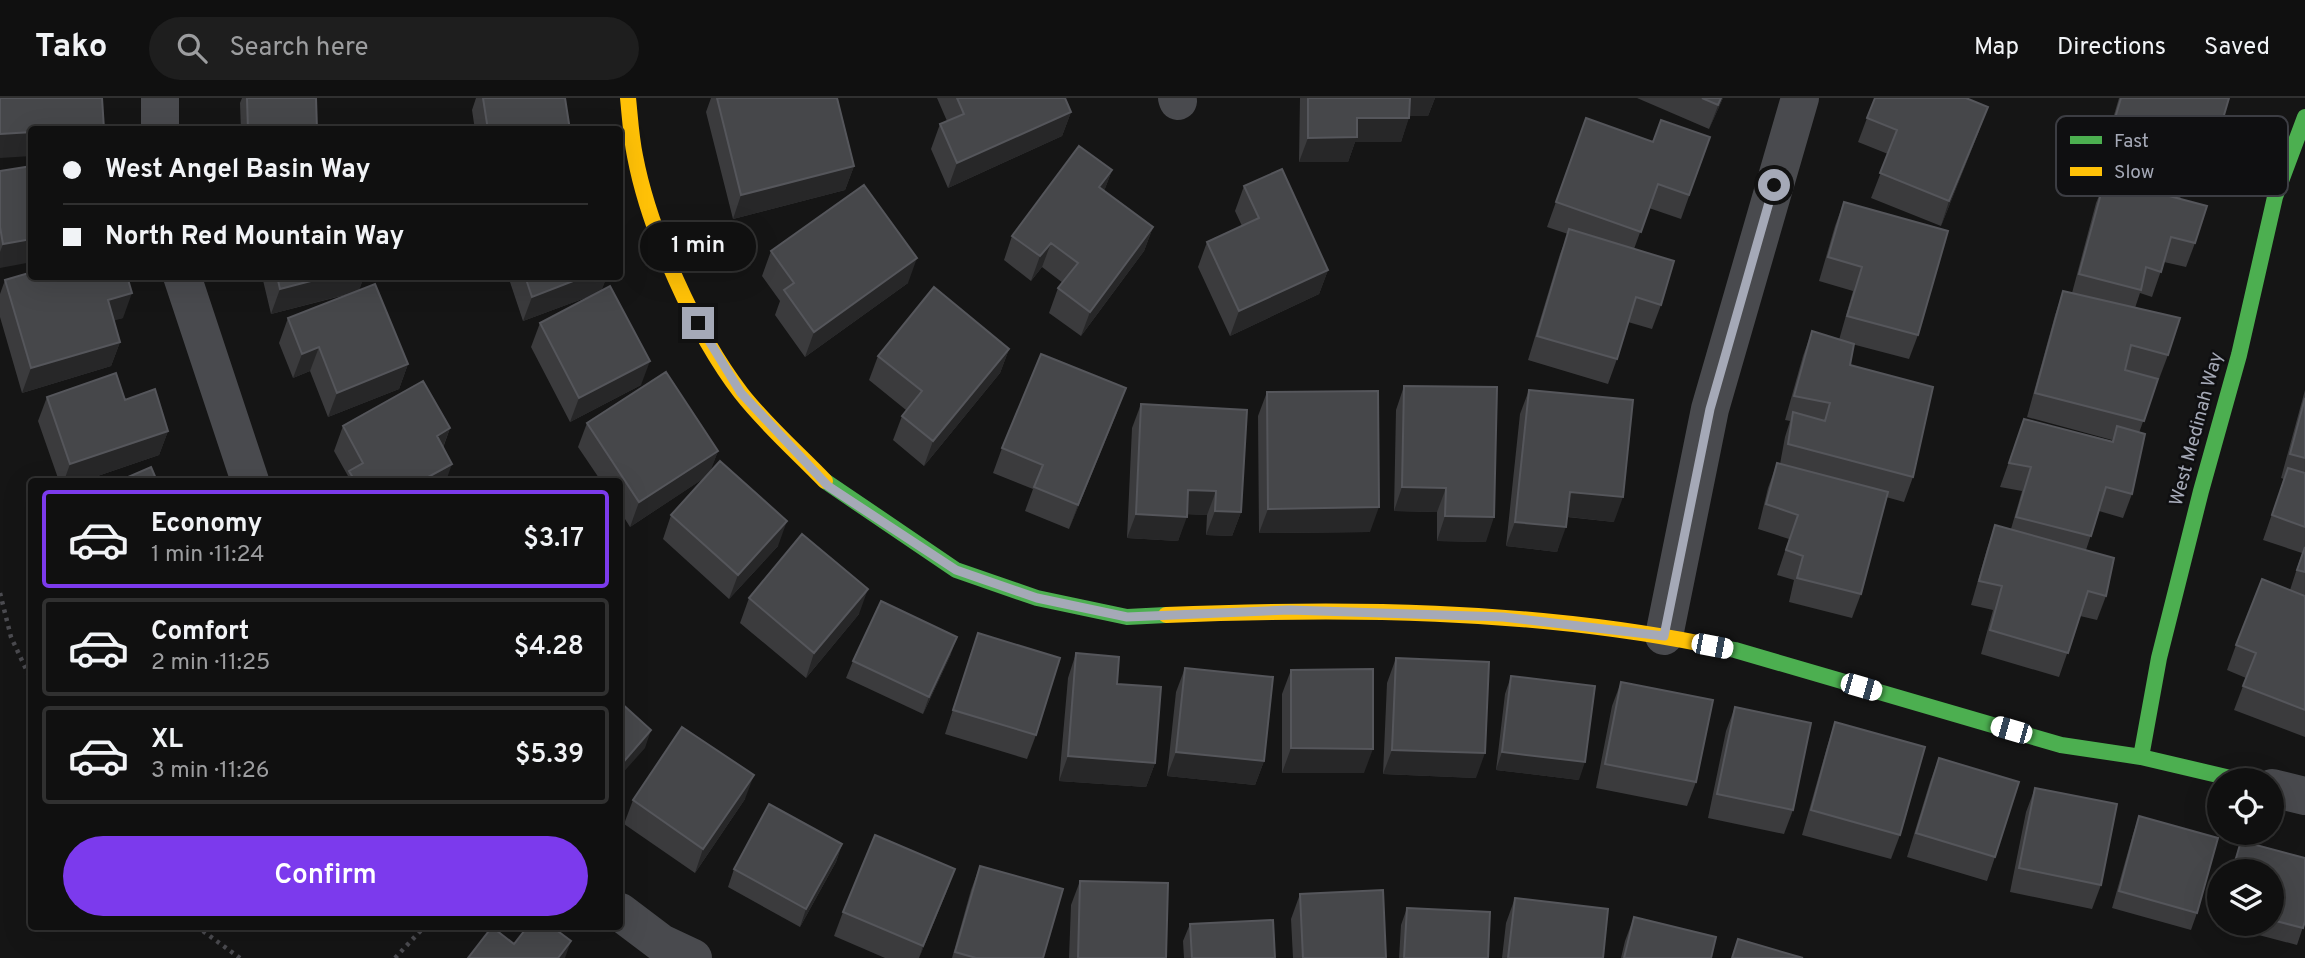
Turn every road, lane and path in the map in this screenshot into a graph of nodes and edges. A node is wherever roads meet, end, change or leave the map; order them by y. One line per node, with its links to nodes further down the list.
1 (160, 98): 5 (street)
2 (628, 98): 11 (street)
3 (1800, 98): 11 (street)
4 (2305, 117): 6 (street, West Medinah Way)
5 (160, 126)
6 (2288, 162)
7 (2275, 196): 13 (street, West Medinah Way)
8 (183, 280): 9 (street)
9 (249, 478)
10 (0, 593): 12 (path)
11 (1664, 636): 13 (street)
12 (28, 674)
13 (2141, 757): 14 (street)
14 (2207, 772)
15 (2284, 791): 16 (street)
16 (2305, 796)
17 (623, 914): 22 (street)
18 (202, 930): 20 (path)
19 (421, 930): 21 (path)
20 (240, 958)
21 (395, 958)
22 (693, 958)

